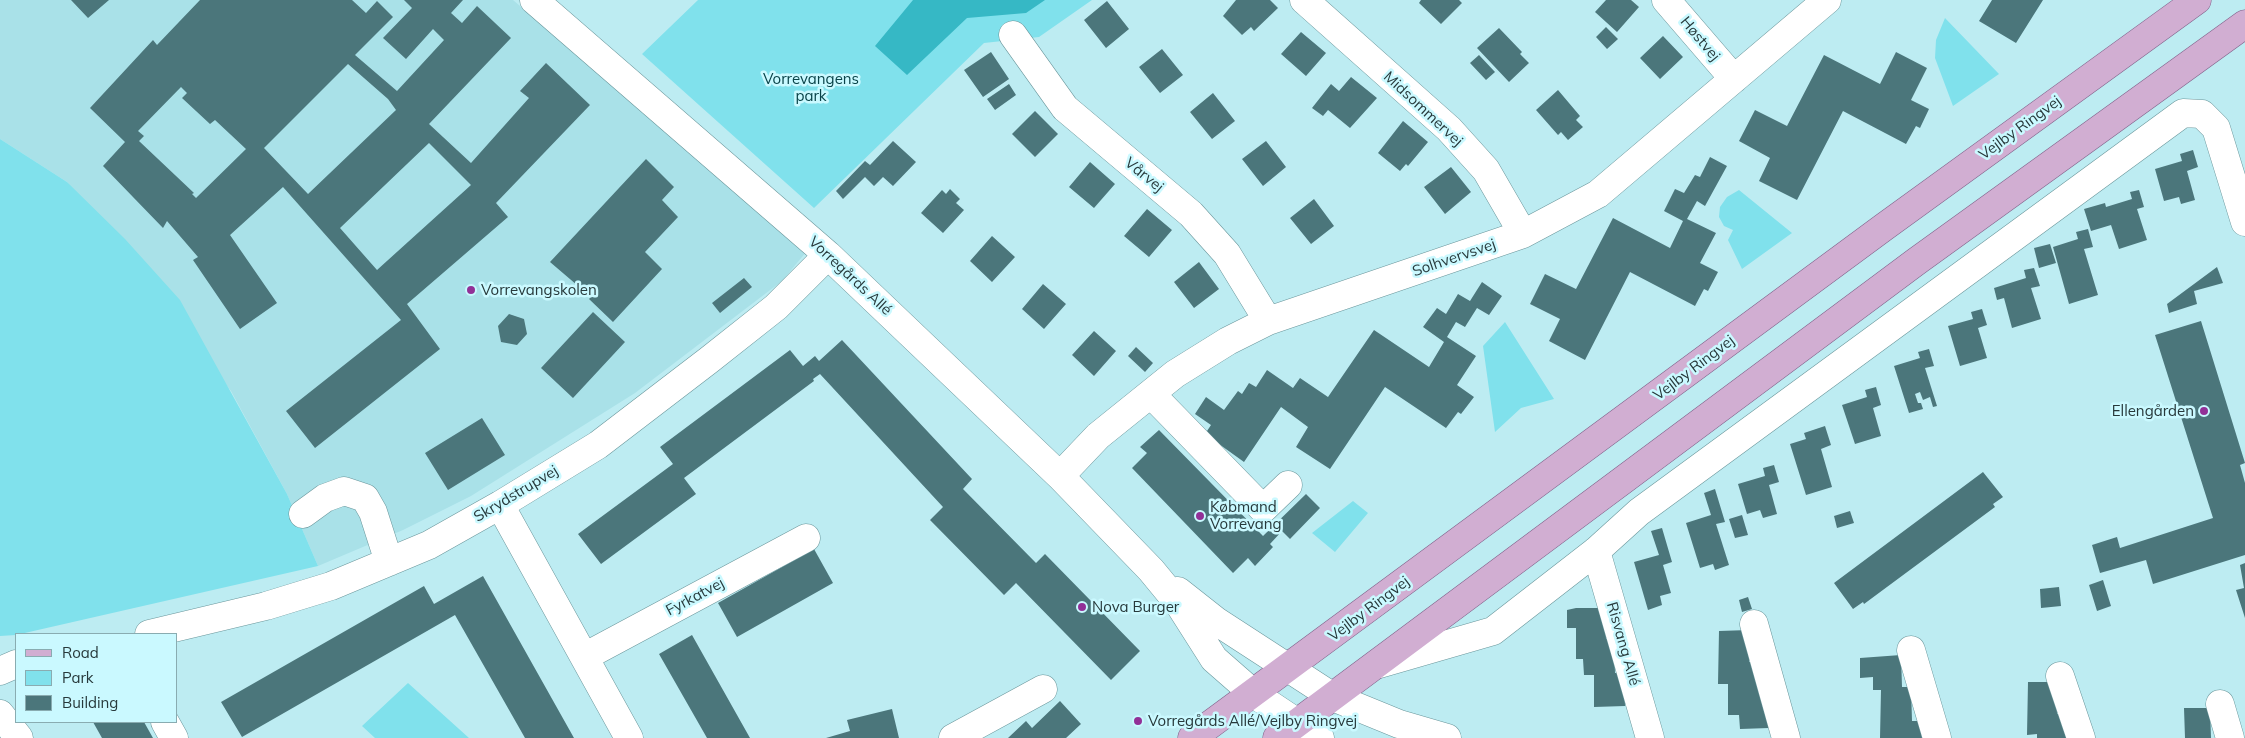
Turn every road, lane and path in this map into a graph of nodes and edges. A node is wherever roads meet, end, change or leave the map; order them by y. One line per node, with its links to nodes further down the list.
1 (1304, 0): 10 (street, Midsommervej)
2 (1666, 0): 8 (street, Høstvej)
3 (1827, 0): 8 (street, Solhvervsvej)
4 (2197, 0): 28 (main road, Vejlby Ringvej)
5 (538, 1): 11 (street, Vorregårds Allé)
6 (2245, 24): 27 (main road)
7 (1013, 35): 12 (street, Vårvej)
8 (1734, 79): 10 (street, Solhvervsvej)
9 (2245, 222): 19 (street)
10 (1523, 234): 12 (street, Solhvervsvej)
11 (828, 255): 14 (street, Vorregårds Allé); 16 (street, Skrydstrupvej)
12 (1268, 321): 13 (street, Solhvervsvej)
13 (1150, 394): 14 (street, Solhvervsvej); 15 (street)
14 (1060, 476): 21 (street, Vorregårds Allé)
15 (1288, 485)
16 (500, 505): 20 (street, Skrydstrupvej); 25 (street)
17 (303, 514): 20 (street)
18 (806, 538): 25 (street, Fyrkatvej)
19 (1596, 551): 27 (street); 45 (street, Risvang Allé)
20 (389, 562): 23 (street, Skrydstrupvej)
21 (1152, 570): 28 (street, Vorregårds Allé); 32 (street, Vorregårds Allé)
22 (1754, 624): 46 (street)
23 (153, 633)
24 (1911, 650): 47 (street)
25 (584, 657): 40 (street)
26 (15, 664): 29 (street)
27 (1379, 664): 33 (main road)
28 (1289, 668): 32 (main road, Vejlby Ringvej); 33 (street, Vorregårds Allé)
29 (0, 671)
30 (2060, 676): 48 (street)
31 (1043, 689): 41 (street)
32 (1254, 694): 37 (street, Vorregårds Allé); 42 (main road, Vejlby Ringvej)
33 (1333, 697): 37 (main road); 44 (street)
34 (2220, 704): 49 (street)
35 (0, 714): 38 (street)
36 (166, 723): 39 (street)
37 (1287, 731): 43 (street)
38 (18, 738)
39 (174, 738)
40 (629, 738)
41 (953, 738)
42 (1192, 738)
43 (1320, 738)
44 (1447, 738)
45 (1650, 738)
46 (1786, 738)
47 (1937, 738)
48 (2081, 738)
49 (2230, 738)

